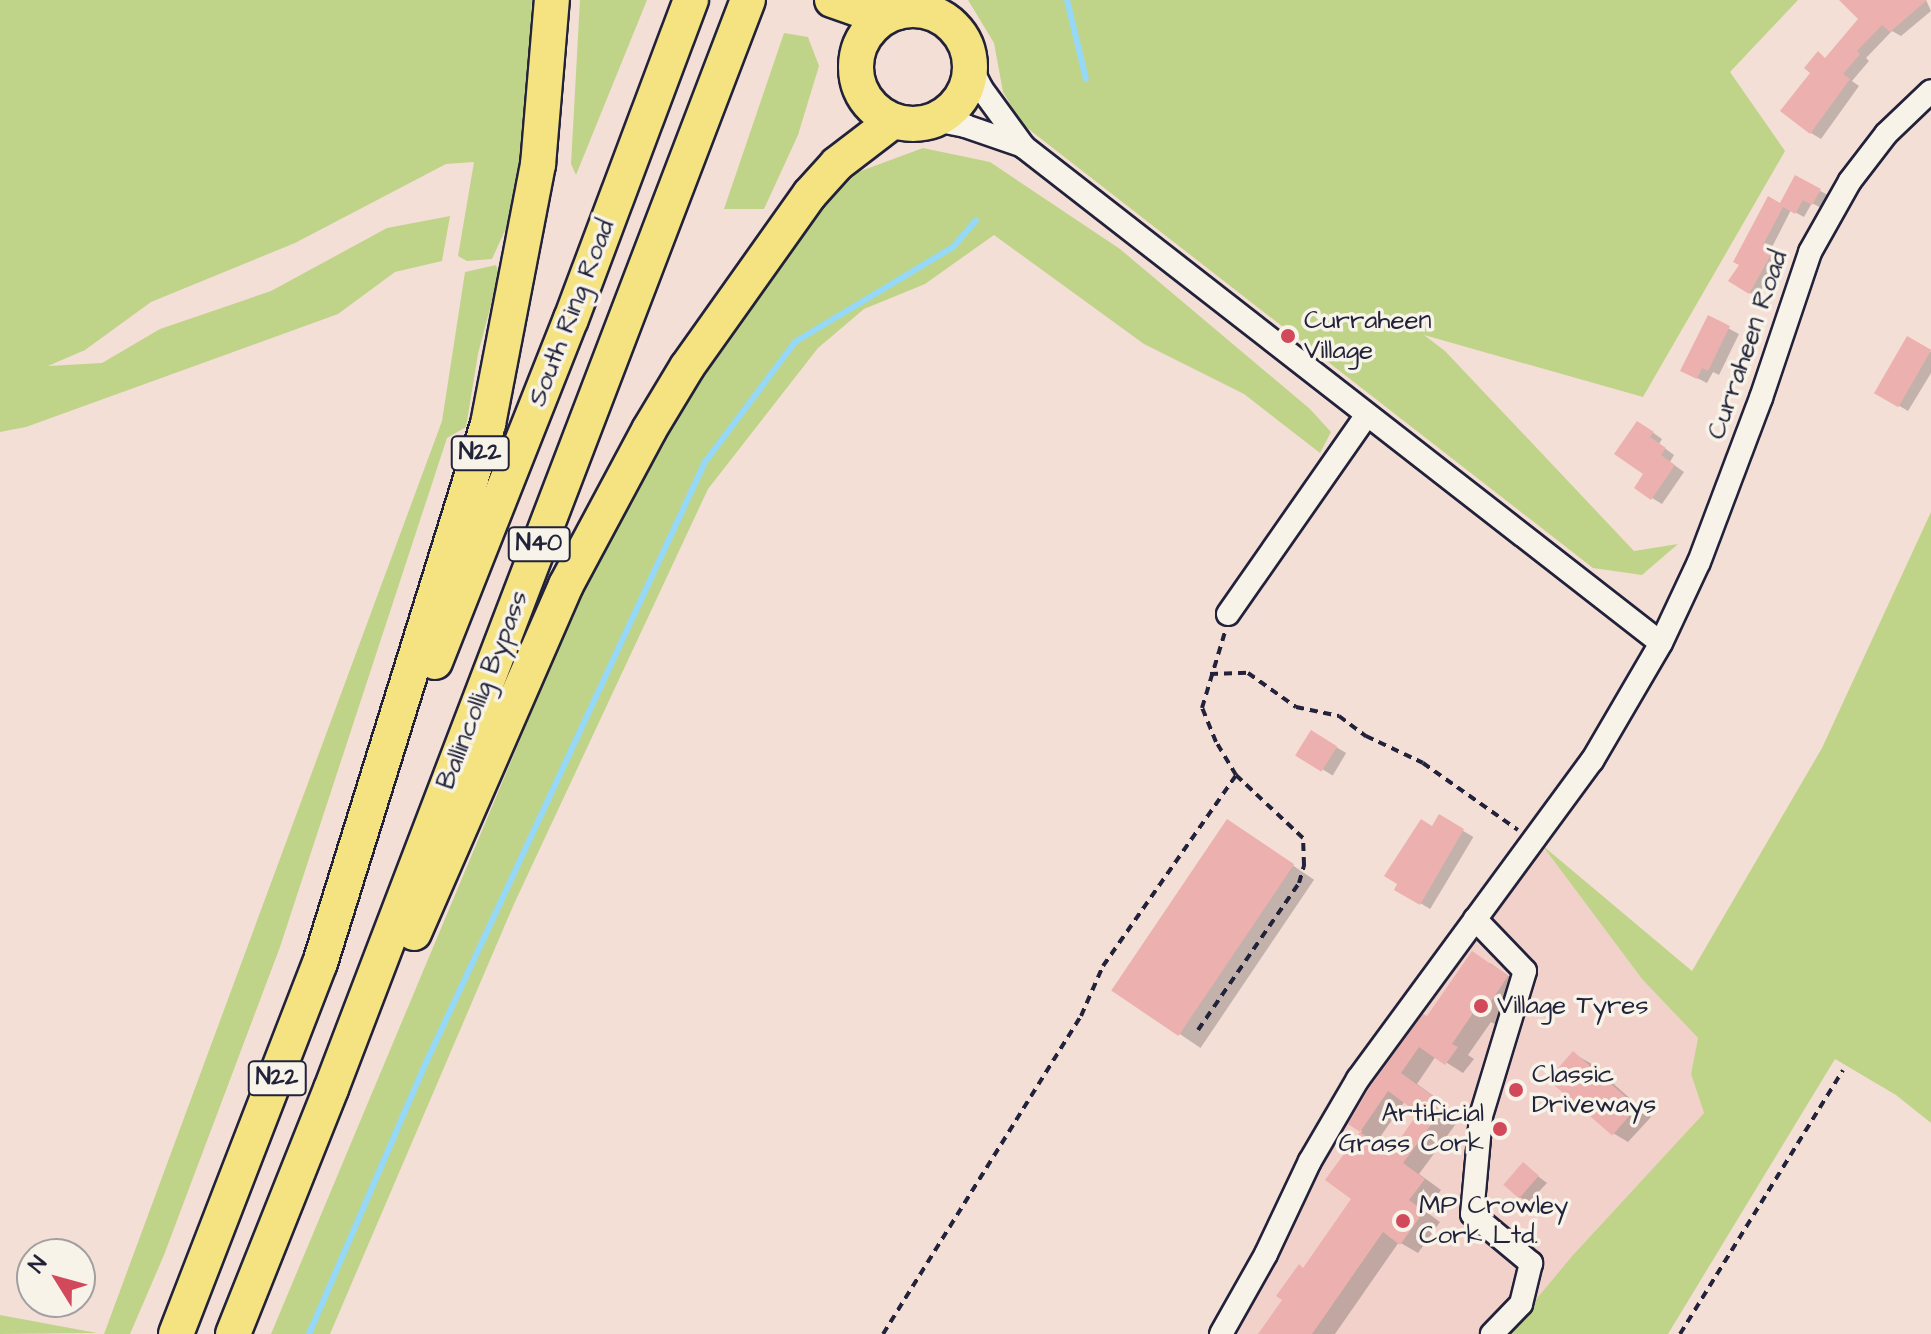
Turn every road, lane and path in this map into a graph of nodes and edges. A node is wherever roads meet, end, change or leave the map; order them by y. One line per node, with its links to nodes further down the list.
1 (552, 0): 19 (highway, N22)
2 (691, 0): 19 (highway, South Ring Road / N40)
3 (748, 0): 23 (highway, Ballincollig Bypass / N40)
4 (834, 1): 6 (highway); 7 (highway)
5 (942, 9): 6 (highway); 8 (highway)
6 (898, 12): 7 (highway)
7 (858, 51): 11 (highway)
8 (970, 66): 10 (highway); 12 (street)
9 (1931, 91): 15 (street, Curraheen Road)
10 (935, 120): 11 (highway); 12 (street)
11 (893, 121): 23 (highway, N22)
12 (1024, 147): 13 (street)
13 (1366, 416): 14 (street); 15 (street)
14 (1228, 614): 16 (path)
15 (1661, 643): 18 (street, Curraheen Road)
16 (1210, 674): 17 (path); 18 (path)
17 (1236, 775): 21 (path); 26 (path)
18 (1533, 841): 20 (street, Curraheen Road)
19 (343, 893): 24 (highway, N22)
20 (1475, 919): 27 (street, Curraheen Road); 28 (street)
21 (1198, 1030)
22 (1843, 1070): 29 (path)
23 (331, 1089): 25 (highway, Ballincollig Bypass / N22)
24 (176, 1334)
25 (233, 1334)
26 (883, 1334)
27 (1221, 1334)
28 (1492, 1334)
29 (1680, 1334)

